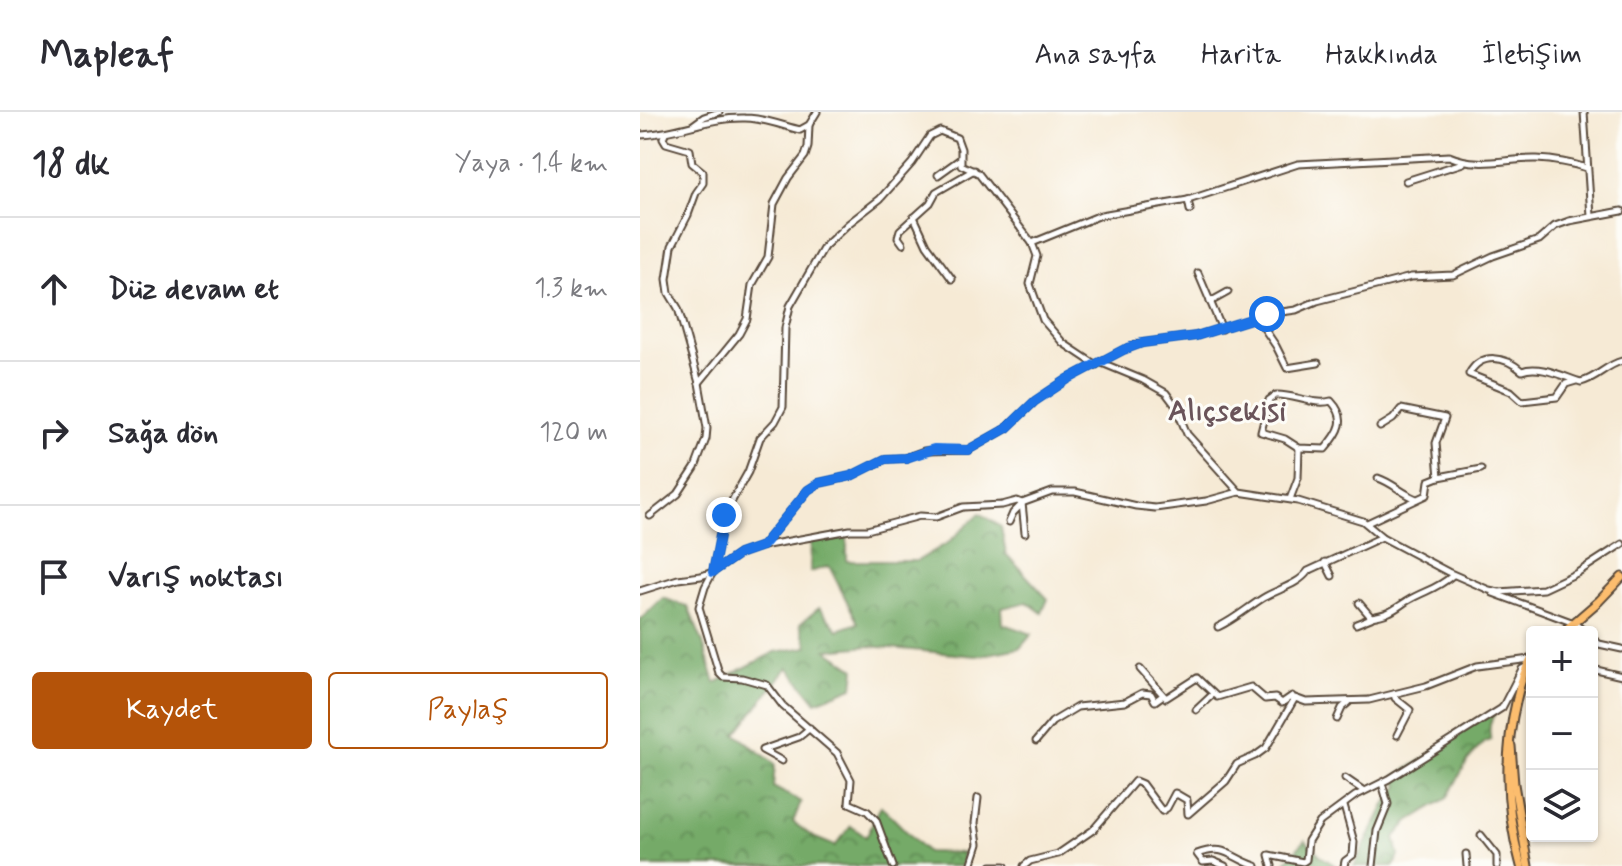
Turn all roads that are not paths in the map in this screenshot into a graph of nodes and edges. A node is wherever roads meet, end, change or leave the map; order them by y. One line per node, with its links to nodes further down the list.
1 (719, 112): 5 (street)
2 (817, 112): 4 (street)
3 (1584, 112): 10 (street)
4 (809, 125): 5 (street); 31 (street)
5 (693, 126): 6 (street)
6 (665, 133): 7 (street); 31 (street)
7 (640, 135)
8 (960, 160): 11 (street); 12 (street); 49 (street)
9 (1464, 163): 10 (street); 13 (street); 14 (street)
10 (1587, 168): 17 (street)
11 (974, 170): 18 (street); 19 (street)
12 (938, 175)
13 (1406, 181)
14 (1188, 200): 15 (street); 19 (street)
15 (1190, 210)
16 (1622, 211): 17 (street)
17 (1591, 216): 25 (street)
18 (914, 217): 20 (street); 22 (street)
19 (1032, 243): 29 (street)
20 (903, 244)
21 (1198, 273): 24 (street)
22 (952, 279)
23 (1228, 292): 24 (street)
24 (1210, 302): 26 (street)
25 (1257, 318): 26 (street); 28 (street)
26 (1222, 329): 29 (street)
27 (1622, 361): 30 (street)
28 (1318, 363)
29 (1099, 364): 37 (street); 47 (street)
30 (1576, 381): 30 (street)
31 (699, 383): 41 (street)
32 (1380, 427): 35 (street)
33 (1299, 448): 33 (street); 38 (street)
34 (1481, 469): 35 (street)
35 (1439, 477): 39 (street)
36 (1378, 478): 39 (street)
37 (1239, 492): 38 (street); 40 (street)
38 (1290, 499): 43 (street)
39 (1418, 499): 43 (street)
40 (1022, 504): 42 (street); 44 (street); 47 (street)
41 (650, 516)
42 (1009, 522)
43 (1366, 523): 45 (street)
44 (1025, 533)
45 (1382, 537): 48 (street); 50 (street)
46 (1622, 544): 53 (street)
47 (762, 546): 49 (street)
48 (1325, 562): 51 (street); 61 (street)
49 (713, 572): 54 (street); 80 (street)
50 (1453, 575): 53 (street); 56 (street)
51 (1332, 576)
52 (1622, 577): 57 (main road)
53 (1489, 590): 57 (street)
54 (640, 591)
55 (1359, 603): 56 (street)
56 (1371, 617): 58 (street)
57 (1574, 623): 59 (main road); 60 (street)
58 (1356, 624)
59 (1570, 626)
60 (1578, 626)
61 (1218, 627)
62 (1598, 643): 63 (street)
63 (1622, 649)
64 (1526, 661): 73 (street)
65 (1526, 665): 85 (street)
66 (1140, 669): 74 (street)
67 (1526, 670): 71 (main road)
68 (1598, 670): 69 (street)
69 (1622, 676)
70 (1526, 682): 71 (street)
71 (1520, 683): 78 (main road)
72 (1212, 694): 74 (street); 75 (street); 77 (street)
73 (1394, 694): 76 (street); 81 (street)
74 (1162, 696): 82 (street)
75 (1295, 698): 76 (street); 97 (street)
76 (1350, 701): 79 (street)
77 (1196, 710)
78 (1512, 715): 105 (main road); 106 (main road)
79 (1337, 719)
80 (810, 728): 83 (street); 93 (street)
81 (1397, 735)
82 (1036, 741)
83 (782, 761)
84 (1345, 778): 86 (street)
85 (1382, 783): 86 (street); 102 (street)
86 (1365, 792): 88 (street)
87 (978, 798): 94 (street)
88 (1344, 806): 92 (street); 101 (street)
89 (1481, 835): 91 (street)
90 (1466, 854): 103 (street)
91 (1497, 862): 104 (street)
92 (1296, 864): 100 (street)
93 (893, 866)
94 (971, 866)
95 (992, 866): 96 (street)
96 (1005, 866)
97 (1024, 866)
98 (1225, 866): 99 (street)
99 (1256, 866)
100 (1272, 866)
101 (1344, 866)
102 (1373, 866)
103 (1467, 866)
104 (1489, 866)
105 (1521, 866)
106 (1528, 866)

